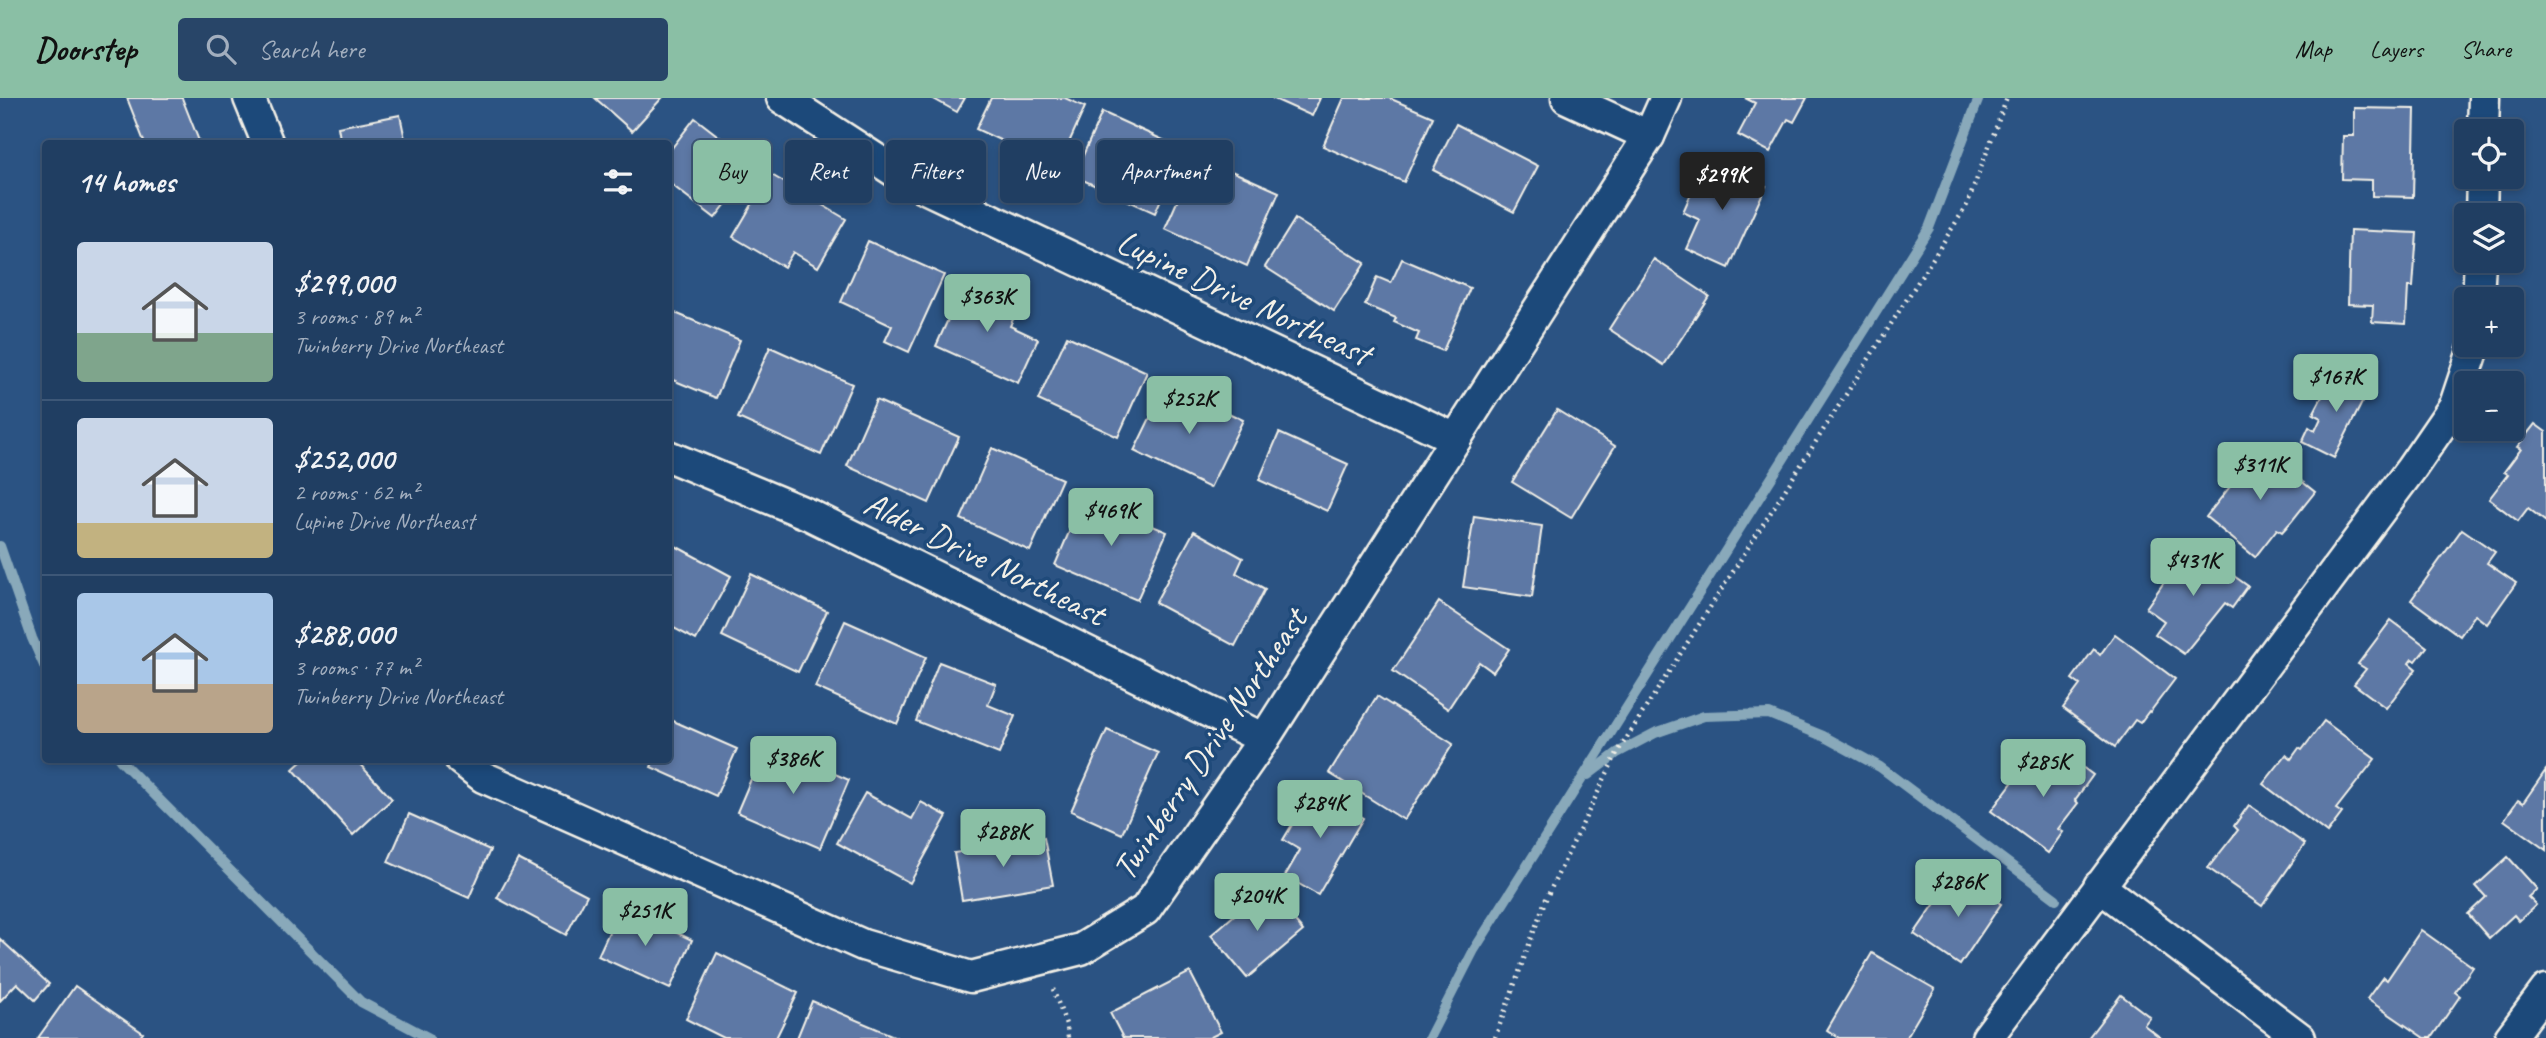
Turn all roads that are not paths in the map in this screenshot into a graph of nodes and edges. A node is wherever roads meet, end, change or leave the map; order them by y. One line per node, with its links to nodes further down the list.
1 (249, 98): 8 (street)
2 (782, 98): 10 (street, Lupine Drive Northeast)
3 (1567, 98): 7 (street)
4 (1665, 98): 7 (street, Twinberry Drive Northeast)
5 (2484, 98): 6 (street)
6 (2483, 119)
7 (1649, 136): 10 (street, Twinberry Drive Northeast)
8 (266, 140)
9 (2472, 357): 14 (street)
10 (1455, 439): 12 (street, Twinberry Drive Northeast)
11 (672, 458): 12 (street, Alder Drive Northeast)
12 (1264, 739): 13 (street, Twinberry Drive Northeast)
13 (465, 763)
14 (2099, 886): 16 (street); 17 (street)
15 (2546, 990): 18 (street)
16 (1987, 1038)
17 (2300, 1038)
18 (2510, 1038)

